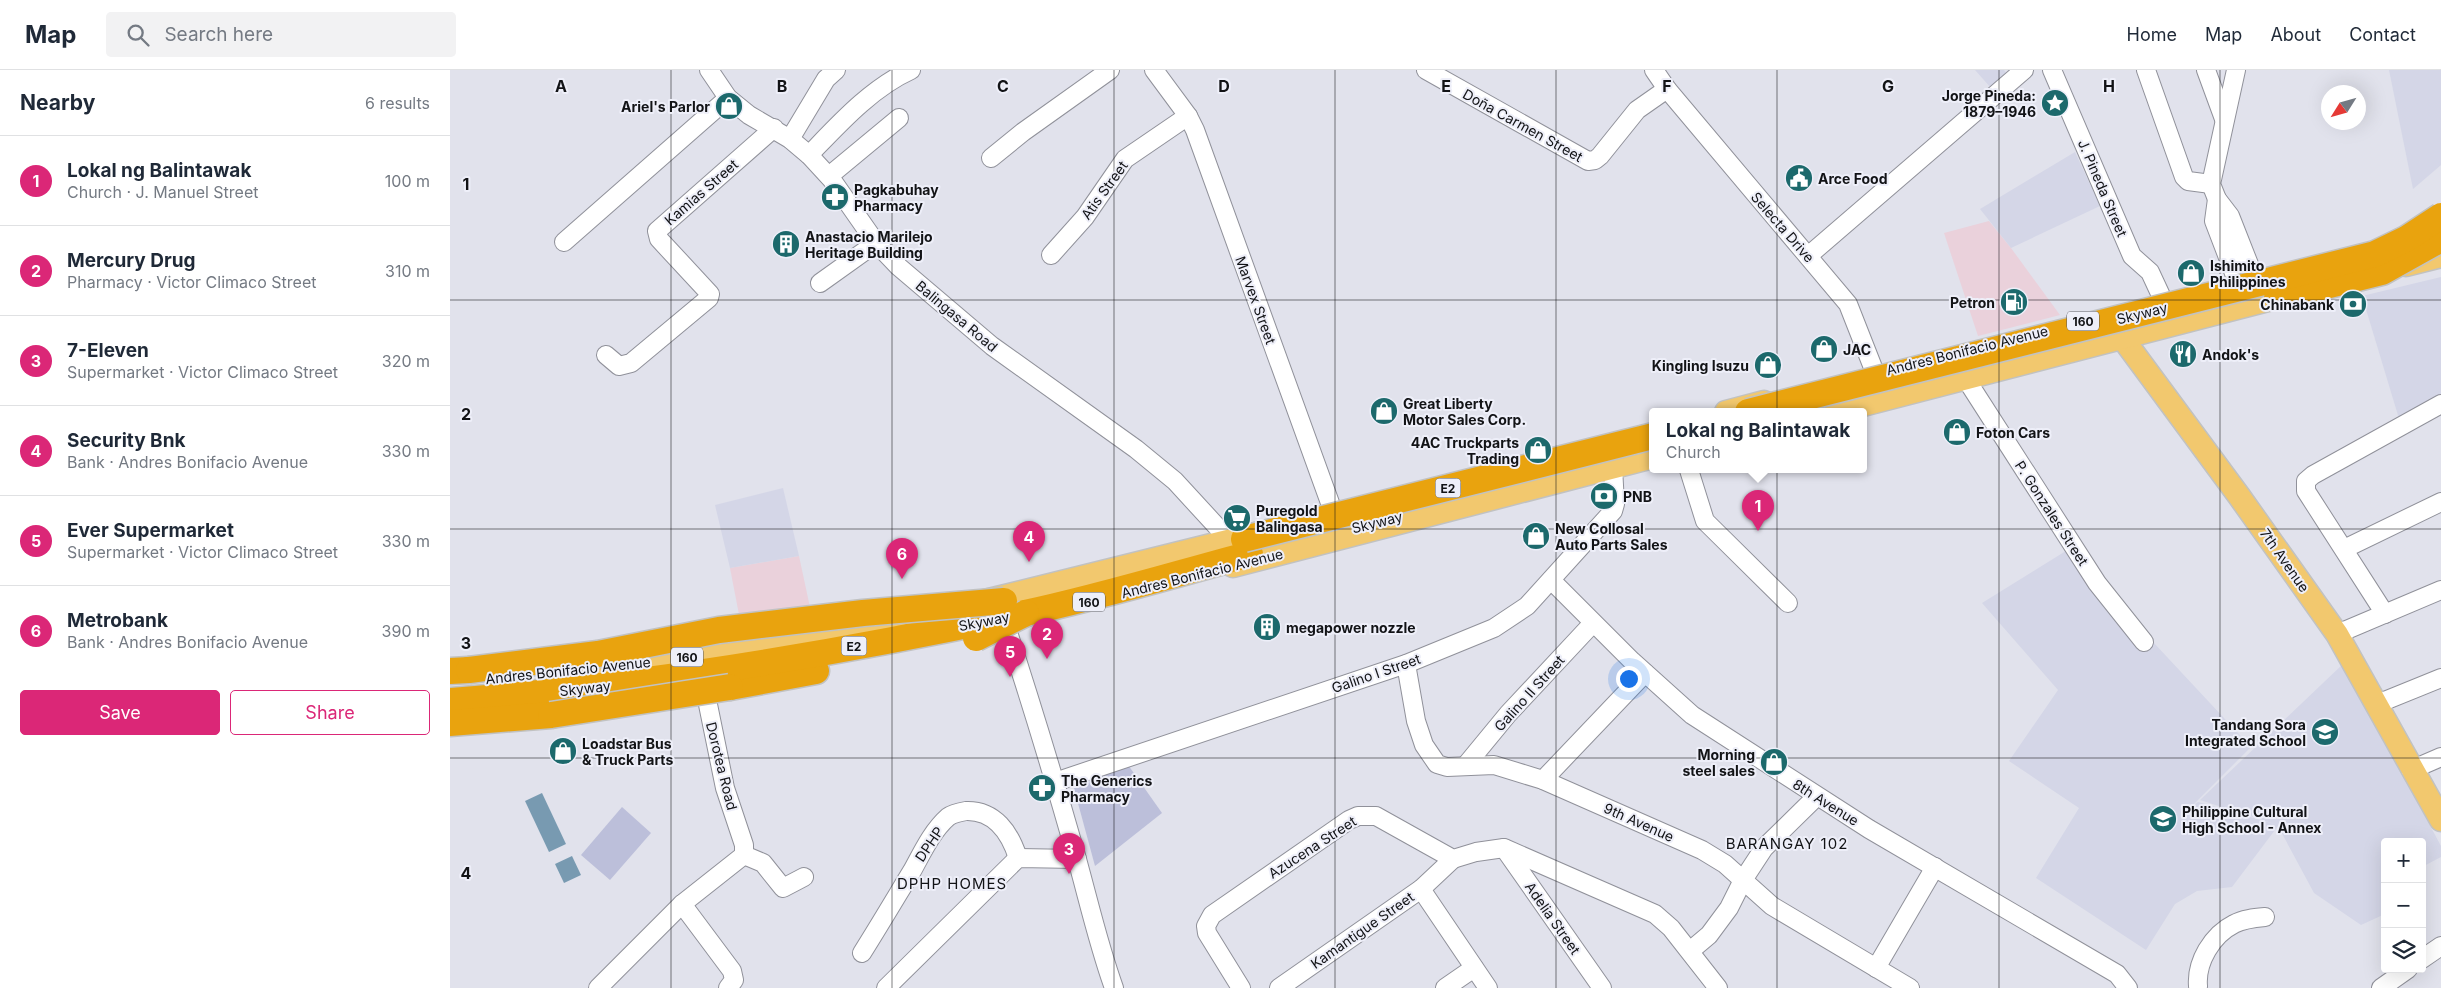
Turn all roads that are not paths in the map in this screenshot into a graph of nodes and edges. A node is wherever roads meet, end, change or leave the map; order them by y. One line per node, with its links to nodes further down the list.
1 (709, 70): 14 (street, Balingasa Road)
2 (836, 70): 19 (street)
3 (910, 70): 20 (street)
4 (1110, 70): 21 (street)
5 (1154, 70): 15 (street, Marvex Street)
6 (1426, 70): 13 (street, Doña Carmen Street)
7 (1654, 70): 13 (street, Selecta Drive)
8 (2024, 70): 31 (street)
9 (2052, 70): 36 (street, J. Pineda Street)
10 (2146, 70): 23 (street)
11 (2206, 70): 17 (street)
12 (2236, 70): 17 (street)
13 (1667, 89): 31 (street, Selecta Drive)
14 (728, 98): 18 (street, Balingasa Road); 27 (street)
15 (1188, 116): 30 (street, Atis Street); 55 (street, Marvex Street)
16 (898, 118): 22 (street)
17 (2224, 119): 23 (street)
18 (774, 128): 19 (street, Balingasa Road); 39 (street, Kamias Street)
19 (790, 139): 20 (street, Balingasa Road)
20 (809, 155): 22 (street, Balingasa Road)
21 (991, 158)
22 (829, 176): 28 (street, Balingasa Road)
23 (2214, 192): 34 (street)
24 (2441, 216): 45 (highway, Skyway, bridge)
25 (2441, 232): 34 (main road, Andres Bonifacio Avenue / 160)
26 (2441, 239): 33 (highway, Skyway, bridge)
27 (564, 242)
28 (876, 243): 35 (street); 57 (street, Balingasa Road)
29 (2441, 249): 33 (highway, bridge)
30 (1051, 255)
31 (1808, 256): 40 (street, Selecta Drive)
32 (2441, 256): 38 (main road, Andres Bonifacio Avenue / 160)
33 (2382, 272): 46 (highway, Skyway, bridge)
34 (2246, 279): 36 (main road, Andres Bonifacio Avenue / 160)
35 (820, 283)
36 (2163, 300): 37 (main road, Andres Bonifacio Avenue / 160)
37 (2105, 315): 38 (main road, 7th Avenue); 40 (main road, Andres Bonifacio Avenue / 160)
38 (2122, 338): 41 (main road, Andres Bonifacio Avenue / 160); 65 (main road, 7th Avenue)
39 (606, 355)
40 (1876, 373): 42 (street, Selecta Drive); 44 (main road, Andres Bonifacio Avenue / 160)
41 (1966, 379): 42 (main road, Andres Bonifacio Avenue / 160); 66 (street, P. Gonzales Street)
42 (1885, 400): 47 (main road, Andres Bonifacio Avenue / 160)
43 (2441, 404): 58 (street)
44 (1741, 408)
45 (1764, 408)
46 (1829, 408)
47 (1852, 408)
48 (1649, 432): 55 (main road, Andres Bonifacio Avenue / 160)
49 (1649, 437): 62 (highway, Skyway / E2, bridge)
50 (1649, 454): 62 (highway, Skyway / E2)
51 (1649, 458): 52 (main road, Andres Bonifacio Avenue / 160)
52 (1613, 467): 56 (main road, Andres Bonifacio Avenue / 160); 59 (street, Galino Ⅰ Street)
53 (1690, 473): 61 (street)
54 (2441, 502): 58 (street)
55 (1334, 515): 56 (street, Marvex Street); 57 (main road, Andres Bonifacio Avenue / 160)
56 (1342, 537): 62 (main road, Andres Bonifacio Avenue / 160)
57 (1224, 542): 69 (main road, Andres Bonifacio Avenue / 160)
58 (2344, 549): 63 (street)
59 (1551, 580): 64 (street, 8th Avenue); 67 (street, Galino Ⅰ Street)
60 (2441, 590): 63 (street)
61 (1788, 603)
62 (1011, 612): 69 (highway, bridge); 70 (main road, Andres Bonifacio Avenue / 160); 72 (highway, Skyway / E2, bridge); 75 (highway, bridge); 80 (street)
63 (2385, 614): 65 (street)
64 (1593, 623): 68 (street, 8th Avenue); 77 (street, Galino Ⅱ Street)
65 (2338, 634): 73 (main road, 7th Avenue)
66 (2144, 642)
67 (1406, 664): 77 (street, 9th Avenue); 80 (street, Galino Ⅰ Street)
68 (1644, 673): 79 (street); 81 (street, 8th Avenue)
69 (454, 674)
70 (702, 676): 74 (main road, Andres Bonifacio Avenue / 160); 84 (street, Dorotea Road)
71 (2441, 678): 73 (street)
72 (450, 700)
73 (2377, 704): 78 (main road, 7th Avenue)
74 (450, 707)
75 (450, 723)
76 (2441, 757): 78 (street)
77 (1466, 765): 79 (street, 9th Avenue)
78 (2411, 770): 82 (main road, 7th Avenue)
79 (1543, 780): 90 (street, 9th Avenue)
80 (1055, 782): 87 (street)
81 (1816, 797): 88 (street, 8th Avenue); 90 (street)
82 (2441, 820)
83 (1504, 848): 86 (street); 95 (street); 110 (street, Adelia Street)
84 (744, 855): 89 (street); 92 (street)
85 (1018, 858): 87 (street); 96 (street, DPHP); 104 (street)
86 (1453, 858): 91 (street, Kamantigue Street); 106 (street, Azucena Street)
87 (1077, 859): 105 (street)
88 (1935, 867): 99 (street); 113 (street, 8th Avenue)
89 (804, 877)
90 (1743, 880): 95 (street); 99 (street, 9th Avenue)
91 (1421, 888): 98 (street); 107 (street, Kamantigue Street)
92 (682, 904): 102 (street); 103 (street)
93 (2265, 917): 101 (street)
94 (2441, 946): 97 (street)
95 (1690, 951): 111 (street)
96 (862, 953)
97 (2426, 956)
98 (1474, 968): 108 (street); 109 (street)
99 (1876, 968): 112 (street, 9th Avenue)
100 (2402, 973): 114 (street)
101 (2197, 987)
102 (598, 988)
103 (728, 988)
104 (886, 988)
105 (1114, 988)
106 (1241, 988)
107 (1278, 988)
108 (1445, 988)
109 (1488, 988)
110 (1602, 988)
111 (1718, 988)
112 (1910, 988)
113 (2128, 988)
114 (2381, 988)

